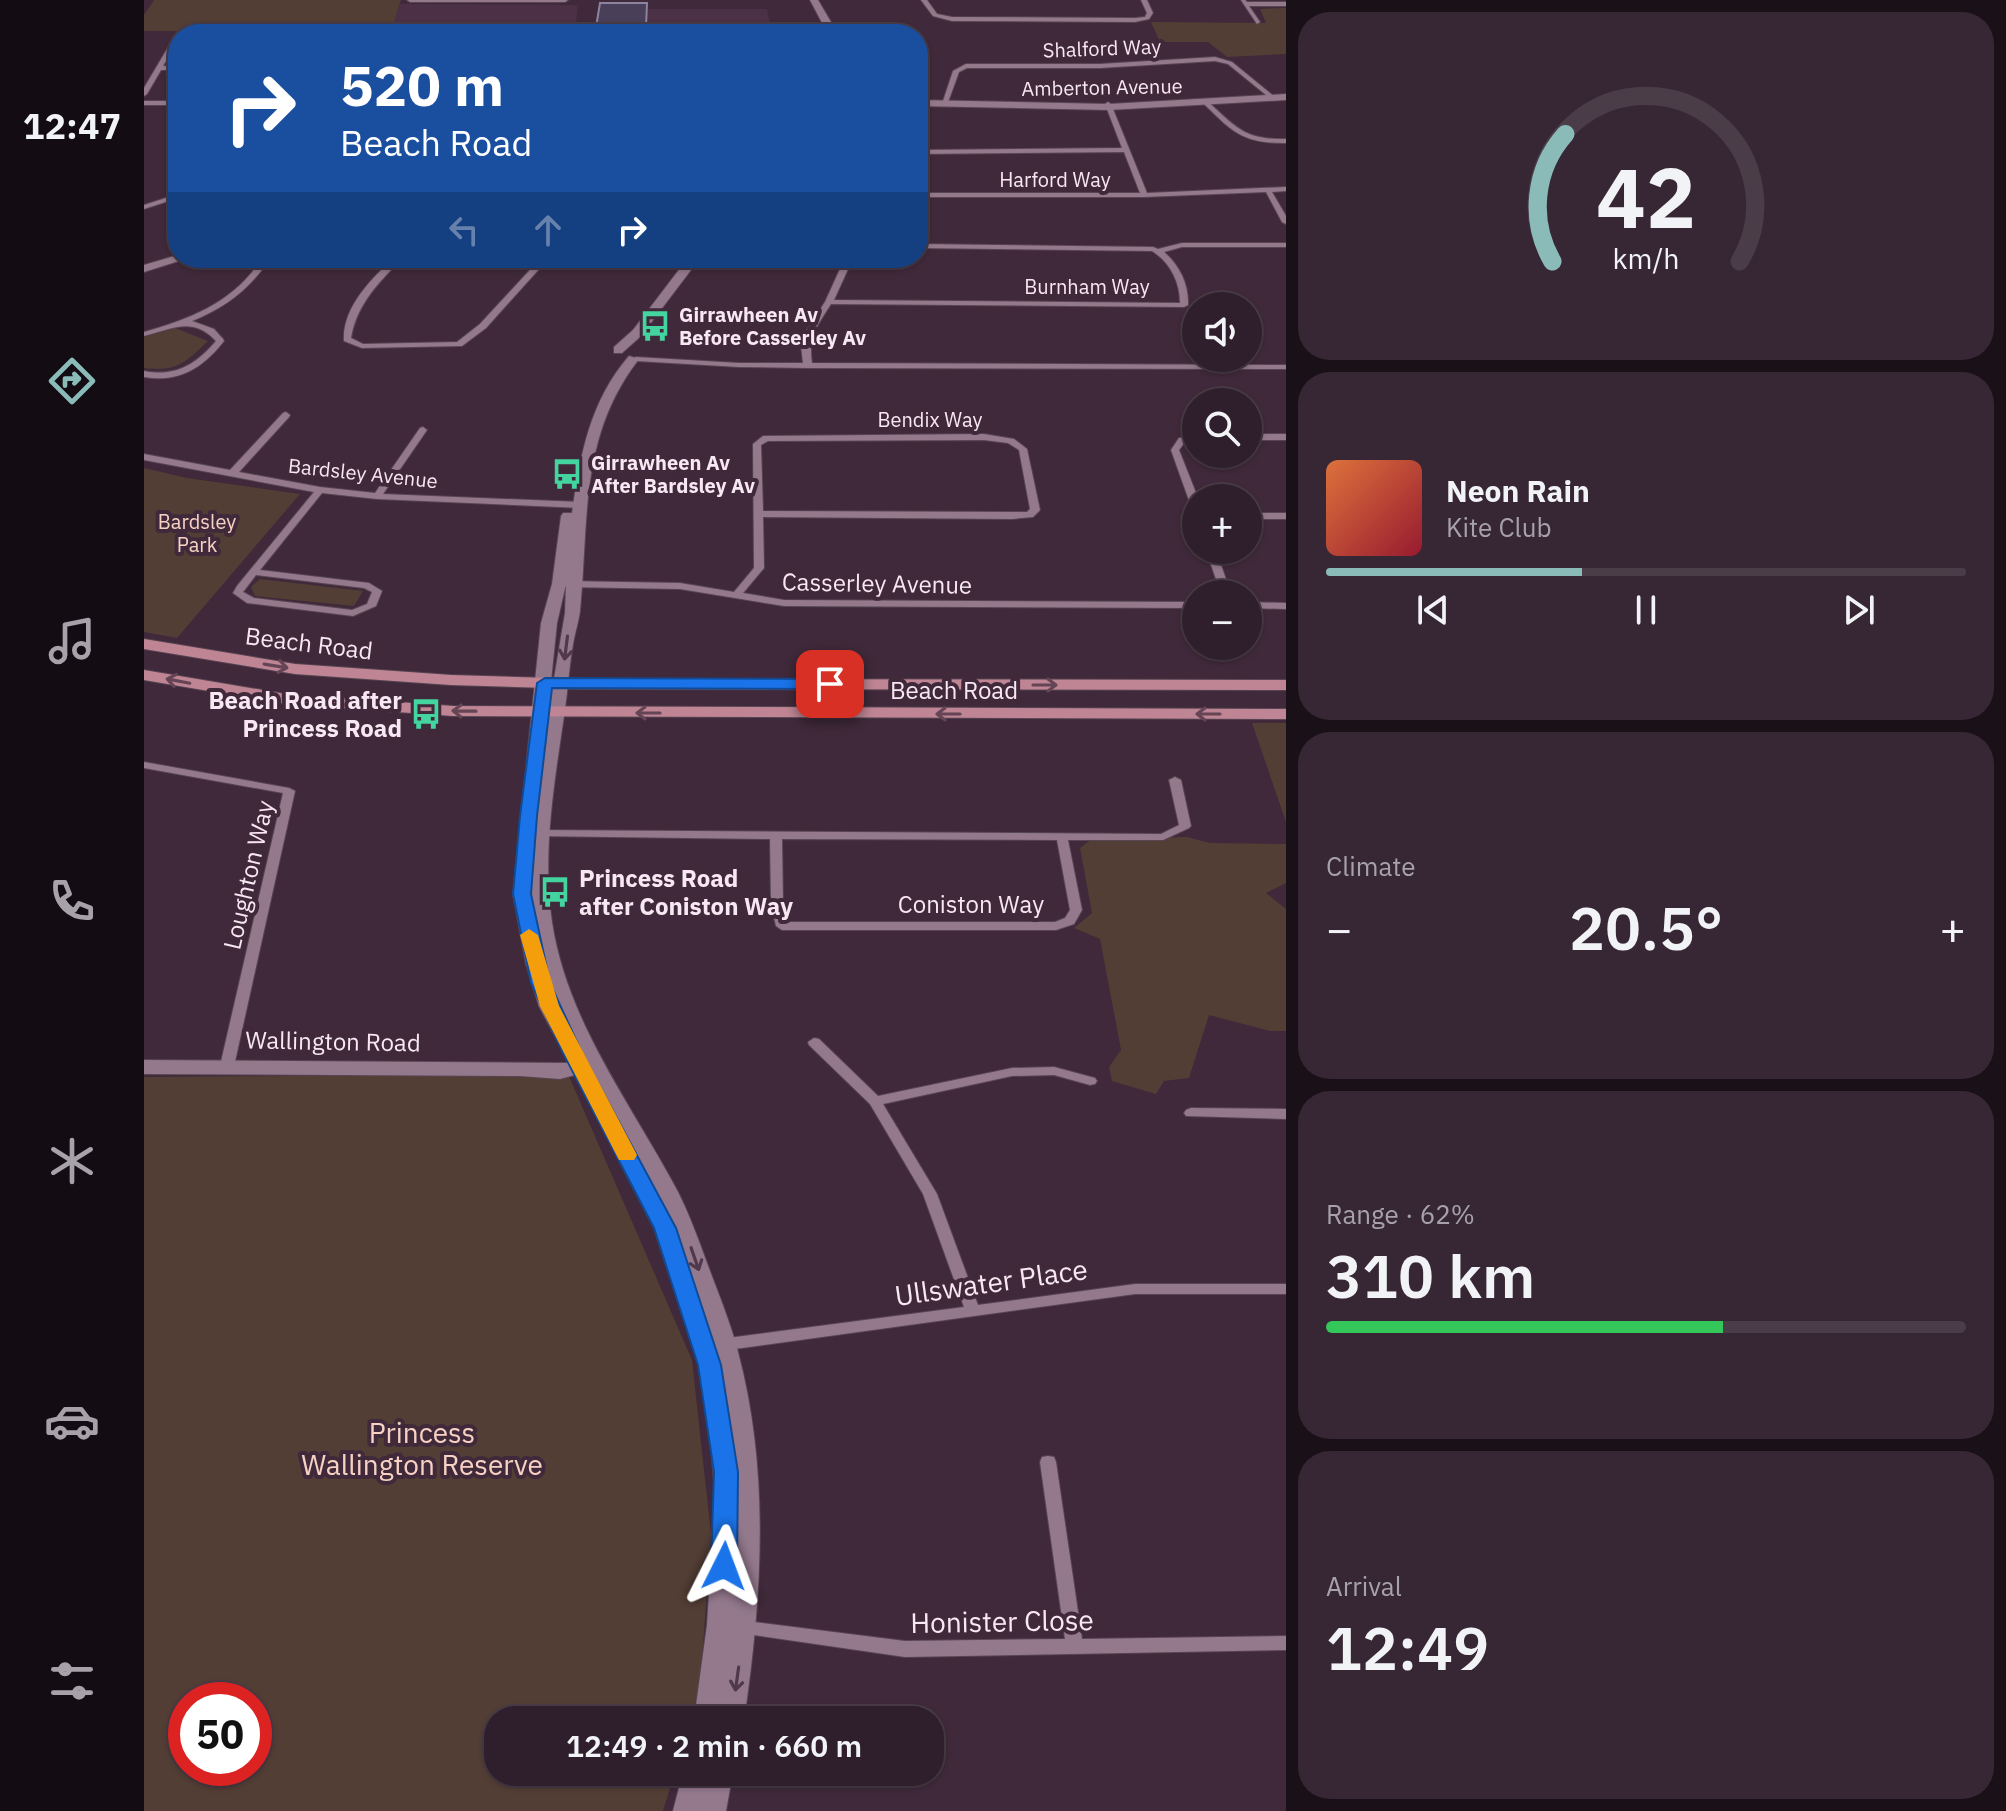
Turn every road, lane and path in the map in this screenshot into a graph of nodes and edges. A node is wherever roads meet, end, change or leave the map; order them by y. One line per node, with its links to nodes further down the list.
1 (410, 0): 2 (street)
2 (565, 0)
3 (806, 0): 10 (main road)
4 (814, 0): 11 (main road)
5 (924, 0): 6 (street)
6 (1144, 0)
7 (1244, 2): 8 (street); 9 (street)
8 (1286, 4)
9 (1257, 22)
10 (819, 24)
11 (827, 24)
12 (168, 52): 13 (street)
13 (159, 68): 14 (street); 15 (street)
14 (168, 68)
15 (144, 94)
16 (1286, 96): 17 (main road, Amberton Avenue)
17 (1272, 97): 18 (main road, Amberton Avenue); 22 (street, Shalford Way)
18 (1204, 101): 23 (main road, Amberton Avenue); 24 (street)
19 (928, 102): 22 (main road, Amberton Avenue)
20 (144, 103): 21 (street)
21 (168, 103)
22 (946, 103): 23 (main road, Amberton Avenue)
23 (1108, 106): 26 (street, Harford Way)
24 (1286, 141)
25 (928, 150): 26 (street, Harford Way)
26 (1127, 150): 30 (street, Harford Way)
27 (1286, 189): 28 (street)
28 (1268, 190): 30 (street); 33 (street)
29 (928, 195): 30 (street, Harford Way)
30 (1144, 195)
31 (168, 199): 32 (street)
32 (144, 207)
33 (1286, 222)
34 (1286, 245): 36 (street)
35 (928, 246): 36 (street, Burnham Way)
36 (1159, 251): 45 (street, Burnham Way)
37 (168, 259): 38 (main road)
38 (144, 266)
39 (259, 268): 46 (street)
40 (388, 268): 41 (street)
41 (536, 268)
42 (686, 268): 48 (main road)
43 (699, 268): 49 (main road)
44 (844, 268): 45 (street)
45 (829, 302): 50 (street)
46 (185, 321): 47 (street); 52 (street)
47 (144, 334)
48 (616, 354): 49 (main road); 63 (main road)
49 (636, 356): 50 (street); 63 (main road)
50 (808, 366): 51 (street)
51 (1286, 367)
52 (144, 374)
53 (286, 415): 59 (street)
54 (423, 430): 62 (street)
55 (1262, 437): 56 (street)
56 (1286, 437)
57 (1182, 440): 60 (street)
58 (144, 457): 59 (street, Bardsley Avenue)
59 (232, 474): 61 (street, Bardsley Avenue)
60 (1188, 484)
61 (320, 490): 62 (street, Bardsley Avenue); 67 (street)
62 (377, 496): 63 (street, Bardsley Avenue)
63 (575, 504): 68 (main road)
64 (759, 514): 64 (street, Bendix Way); 69 (street, Bendix Way)
65 (1262, 516): 66 (street)
66 (1286, 516)
67 (254, 572): 67 (street)
68 (566, 584): 69 (street, Casserley Avenue); 75 (main road)
69 (737, 595): 70 (street, Casserley Avenue)
70 (1182, 605)
71 (1262, 605): 72 (street)
72 (1286, 606)
73 (144, 644): 75 (main road, Beach Road, one-way to 75)
74 (144, 675): 77 (main road, Beach Road, one-way to 74)
75 (554, 683): 76 (main road, Beach Road, one-way to 76); 77 (main road)
76 (1286, 685)
77 (550, 713): 78 (main road, Beach Road, one-way to 77); 81 (main road)
78 (1286, 714)
79 (144, 765): 86 (street, Loughton Way)
80 (1175, 780): 83 (street)
81 (534, 833): 82 (street); 85 (main road)
82 (776, 836): 83 (street); 83 (street, Coniston Way)
83 (1062, 837)
84 (814, 1042): 89 (street)
85 (585, 1058): 86 (main road, Wallington Road); 94 (main road)
86 (227, 1066): 87 (main road, Wallington Road)
87 (144, 1067)
88 (1090, 1081): 89 (street)
89 (875, 1101): 93 (street)
90 (1191, 1113): 91 (street)
91 (1286, 1114)
92 (1286, 1289): 93 (street, Ullswater Place)
93 (973, 1312): 94 (street, Ullswater Place)
94 (714, 1346): 96 (main road); 97 (main road)
95 (1048, 1462): 99 (street)
96 (720, 1625): 97 (street, Honister Close); 100 (main road)
97 (743, 1628): 99 (street, Honister Close); 101 (main road, one-way to 101)
98 (1286, 1643): 99 (street, Honister Close)
99 (1075, 1646)
100 (709, 1706)
101 (733, 1706)
102 (693, 1786): 104 (main road)
103 (717, 1786): 105 (main road)
104 (687, 1811)
105 (712, 1811)

